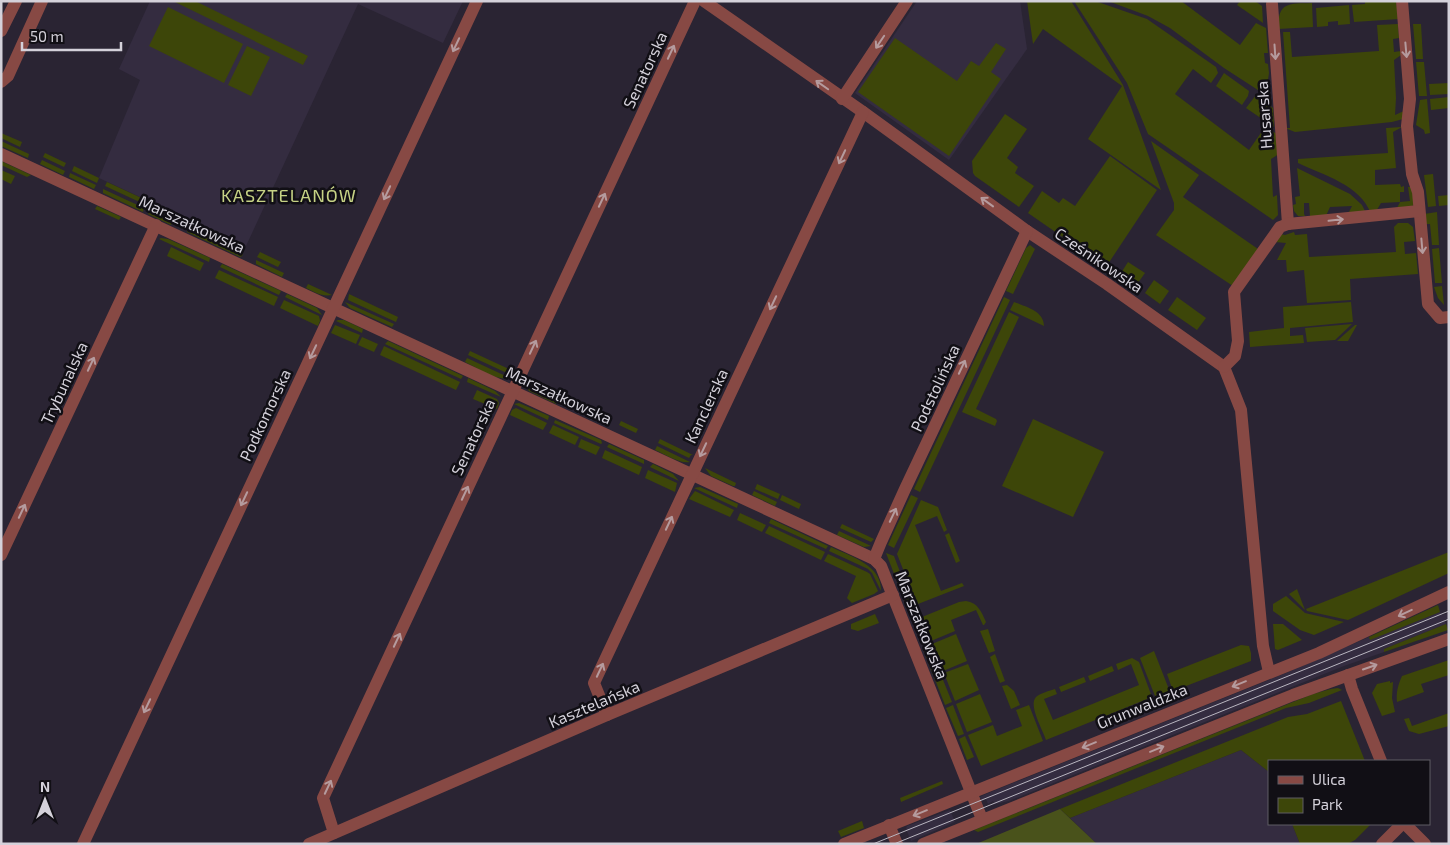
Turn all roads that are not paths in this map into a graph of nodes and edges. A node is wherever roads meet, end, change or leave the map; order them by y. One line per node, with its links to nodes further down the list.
1 (16, 1): 9 (street)
2 (42, 1): 10 (street)
3 (477, 1): 18 (street, Podkomorska, one-way to 18)
4 (694, 1): 21 (street, Senatorska, one-way to 4)
5 (704, 1): 11 (street, Cześnikowska, one-way to 5)
6 (907, 1): 11 (street, one-way to 11)
7 (1402, 1): 14 (street, one-way to 14)
8 (1274, 2): 15 (street, Husarska, one-way to 15)
9 (1, 32)
10 (1, 82)
11 (842, 99): 12 (street, Cześnikowska)
12 (863, 112): 17 (street, Cześnikowska, one-way to 12); 22 (street, Kanclerska, one-way to 22)
13 (1, 154): 16 (street, Marszałkowska)
14 (1419, 211): 15 (street, one-way to 14); 19 (street, one-way to 19)
15 (1288, 224): 20 (street)
16 (156, 225): 18 (street, Marszałkowska); 23 (street, Trybunalska, one-way to 16)
17 (1027, 231): 20 (street, Cześnikowska); 24 (street, Podstolińska, one-way to 17)
18 (334, 308): 21 (street, Marszałkowska); 38 (street, Podkomorska, one-way to 38)
19 (1449, 317)
20 (1224, 367): 28 (street)
21 (512, 391): 22 (street, Marszałkowska); 37 (street, Senatorska, one-way to 21)
22 (691, 476): 24 (street, Marszałkowska); 30 (street, Kanclerska, one-way to 22)
23 (1, 555)
24 (874, 560): 26 (street, Marszałkowska)
25 (1449, 592): 28 (street, Grunwaldzka, one-way to 28)
26 (893, 595): 30 (street, Kasztelańska); 32 (street, Marszałkowska)
27 (1449, 639): 29 (street, one-way to 27)
28 (1269, 672): 32 (street, Grunwaldzka, one-way to 32)
29 (1348, 675): 31 (street); 33 (street, one-way to 29)
30 (607, 715): 37 (street, Kasztelańska)
31 (1381, 760)
32 (971, 792): 33 (street, Marszałkowska); 34 (street, Grunwaldzka, one-way to 34)
33 (982, 819): 42 (street)
34 (889, 825): 40 (street, Grunwaldzka); 41 (street)
35 (1403, 825): 43 (street)
36 (1405, 825): 44 (street)
37 (334, 834): 39 (street, Kasztelańska)
38 (83, 844)
39 (309, 844)
40 (844, 844)
41 (897, 844)
42 (923, 844)
43 (1382, 844)
44 (1425, 844)

